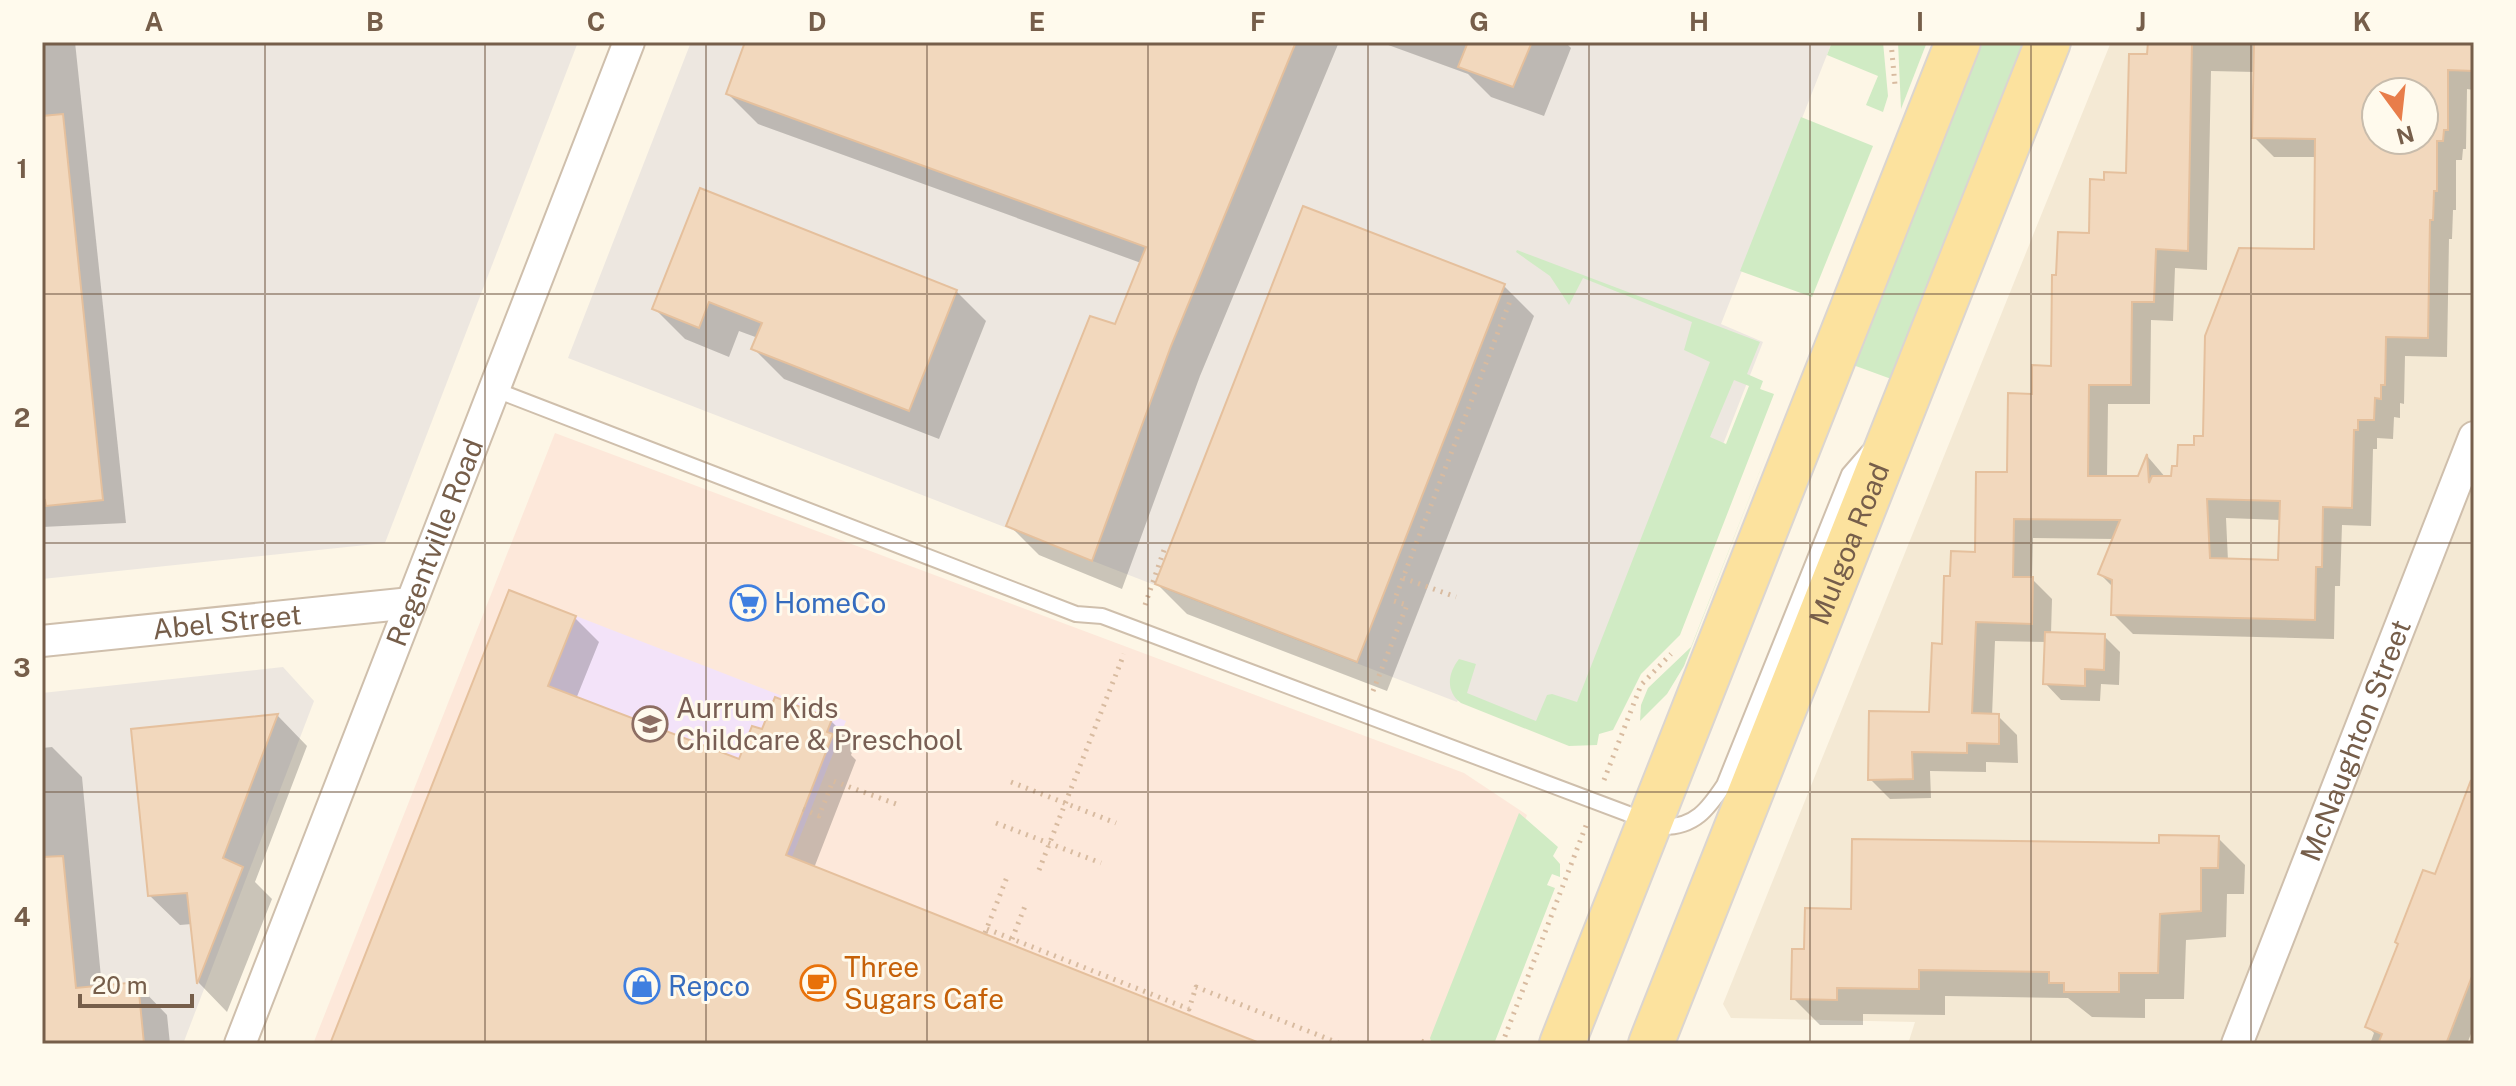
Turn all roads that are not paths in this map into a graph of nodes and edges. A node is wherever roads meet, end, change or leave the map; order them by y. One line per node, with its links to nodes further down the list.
1 (629, 42): 4 (street, Regentville Road)
2 (2048, 42): 5 (main road, Mulgoa Road)
3 (1957, 44): 9 (main road)
4 (496, 390): 7 (street, Regentville Road); 9 (lane)
5 (1905, 408): 9 (lane); 12 (main road, Mulgoa Road)
6 (2474, 437): 13 (street, McNaughton Street)
7 (411, 603): 8 (street, Abel Street); 10 (street, Regentville Road)
8 (42, 641)
9 (1651, 823): 11 (main road)
10 (240, 1044)
11 (1562, 1044)
12 (1651, 1044)
13 (2237, 1044)

